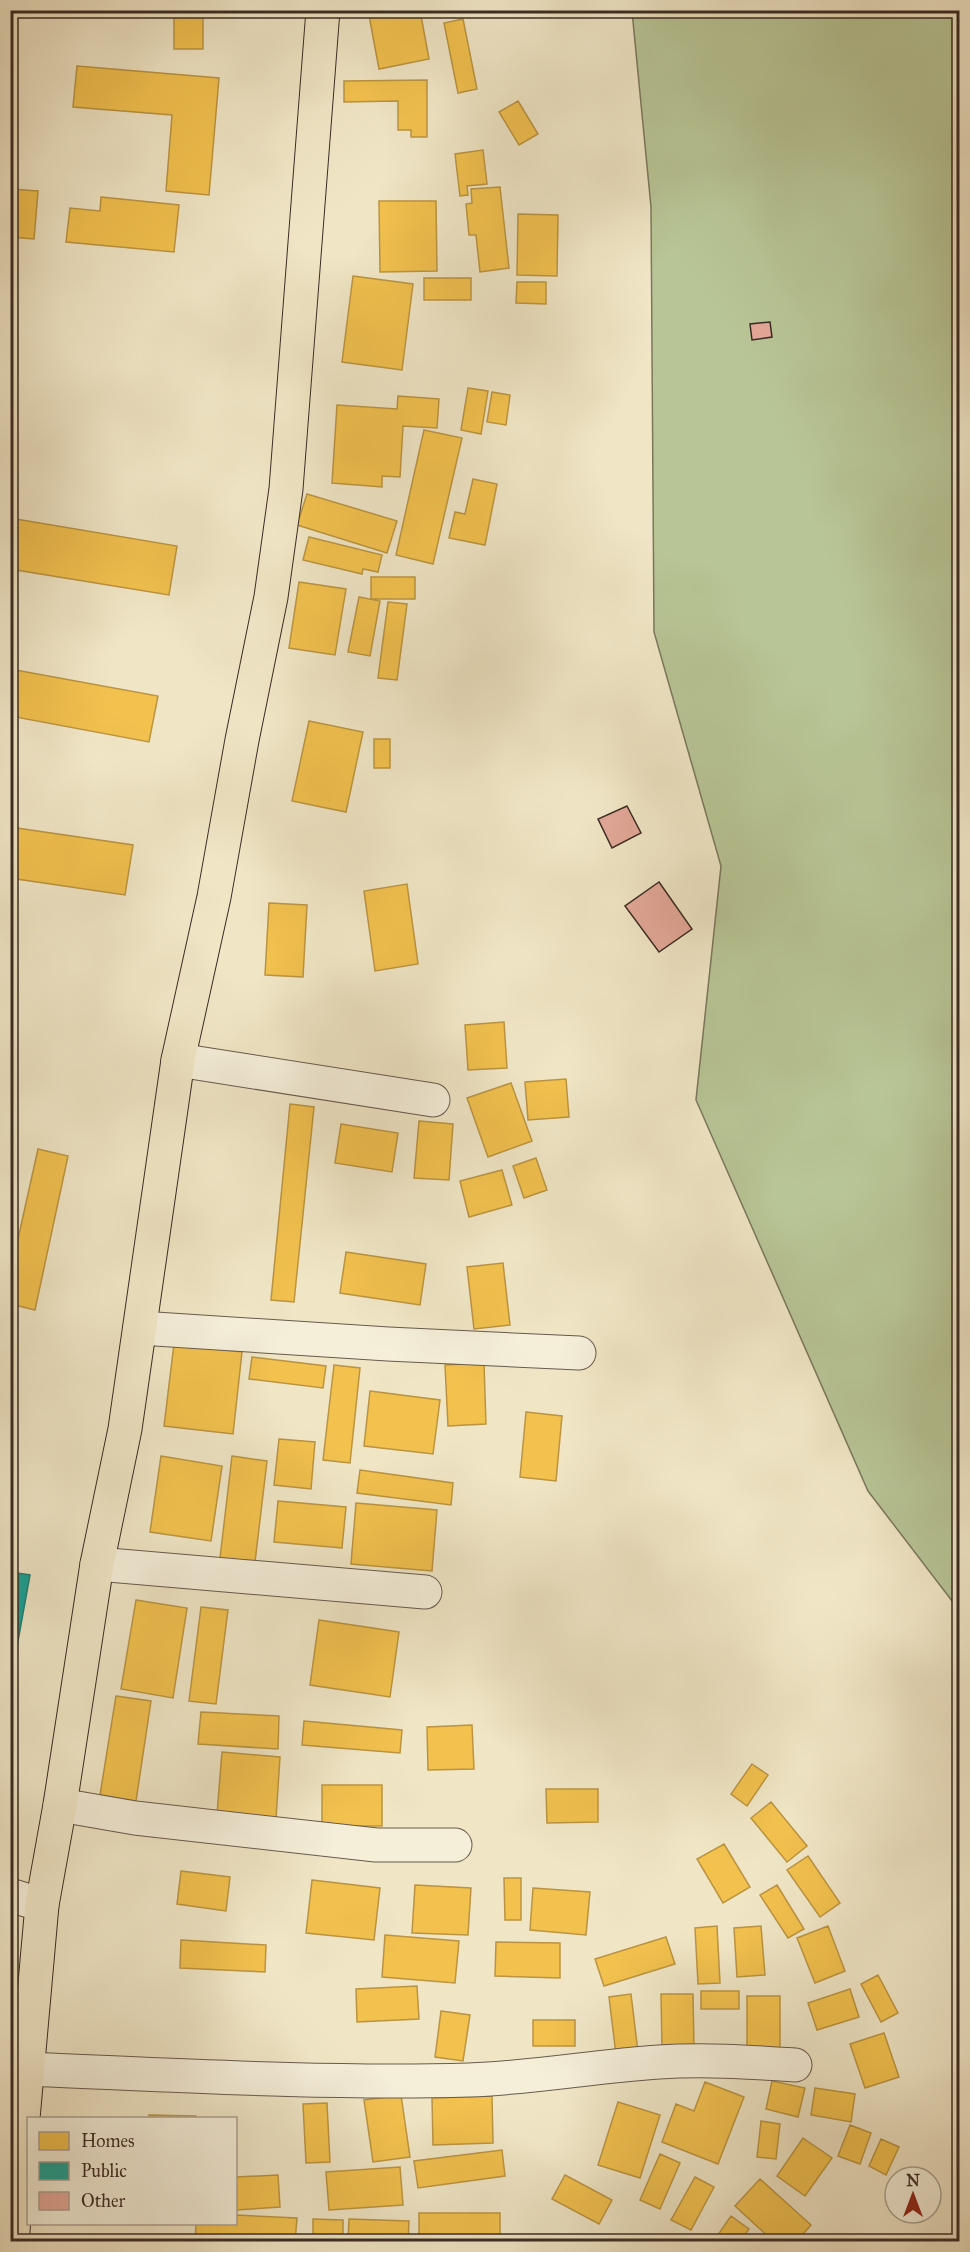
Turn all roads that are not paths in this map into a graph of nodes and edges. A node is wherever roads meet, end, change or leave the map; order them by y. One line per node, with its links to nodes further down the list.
1 (323, 10): 2 (main road)
2 (178, 1060): 3 (street); 4 (main road)
3 (434, 1100)
4 (140, 1328): 5 (street); 6 (main road)
5 (579, 1353)
6 (98, 1564): 7 (street); 8 (main road)
7 (425, 1593)
8 (60, 1804): 9 (street); 11 (main road)
9 (454, 1845)
10 (10, 1895): 11 (street)
11 (42, 1905): 13 (main road)
12 (795, 2065): 13 (street)
13 (18, 2070): 14 (main road)
14 (12, 2241)

